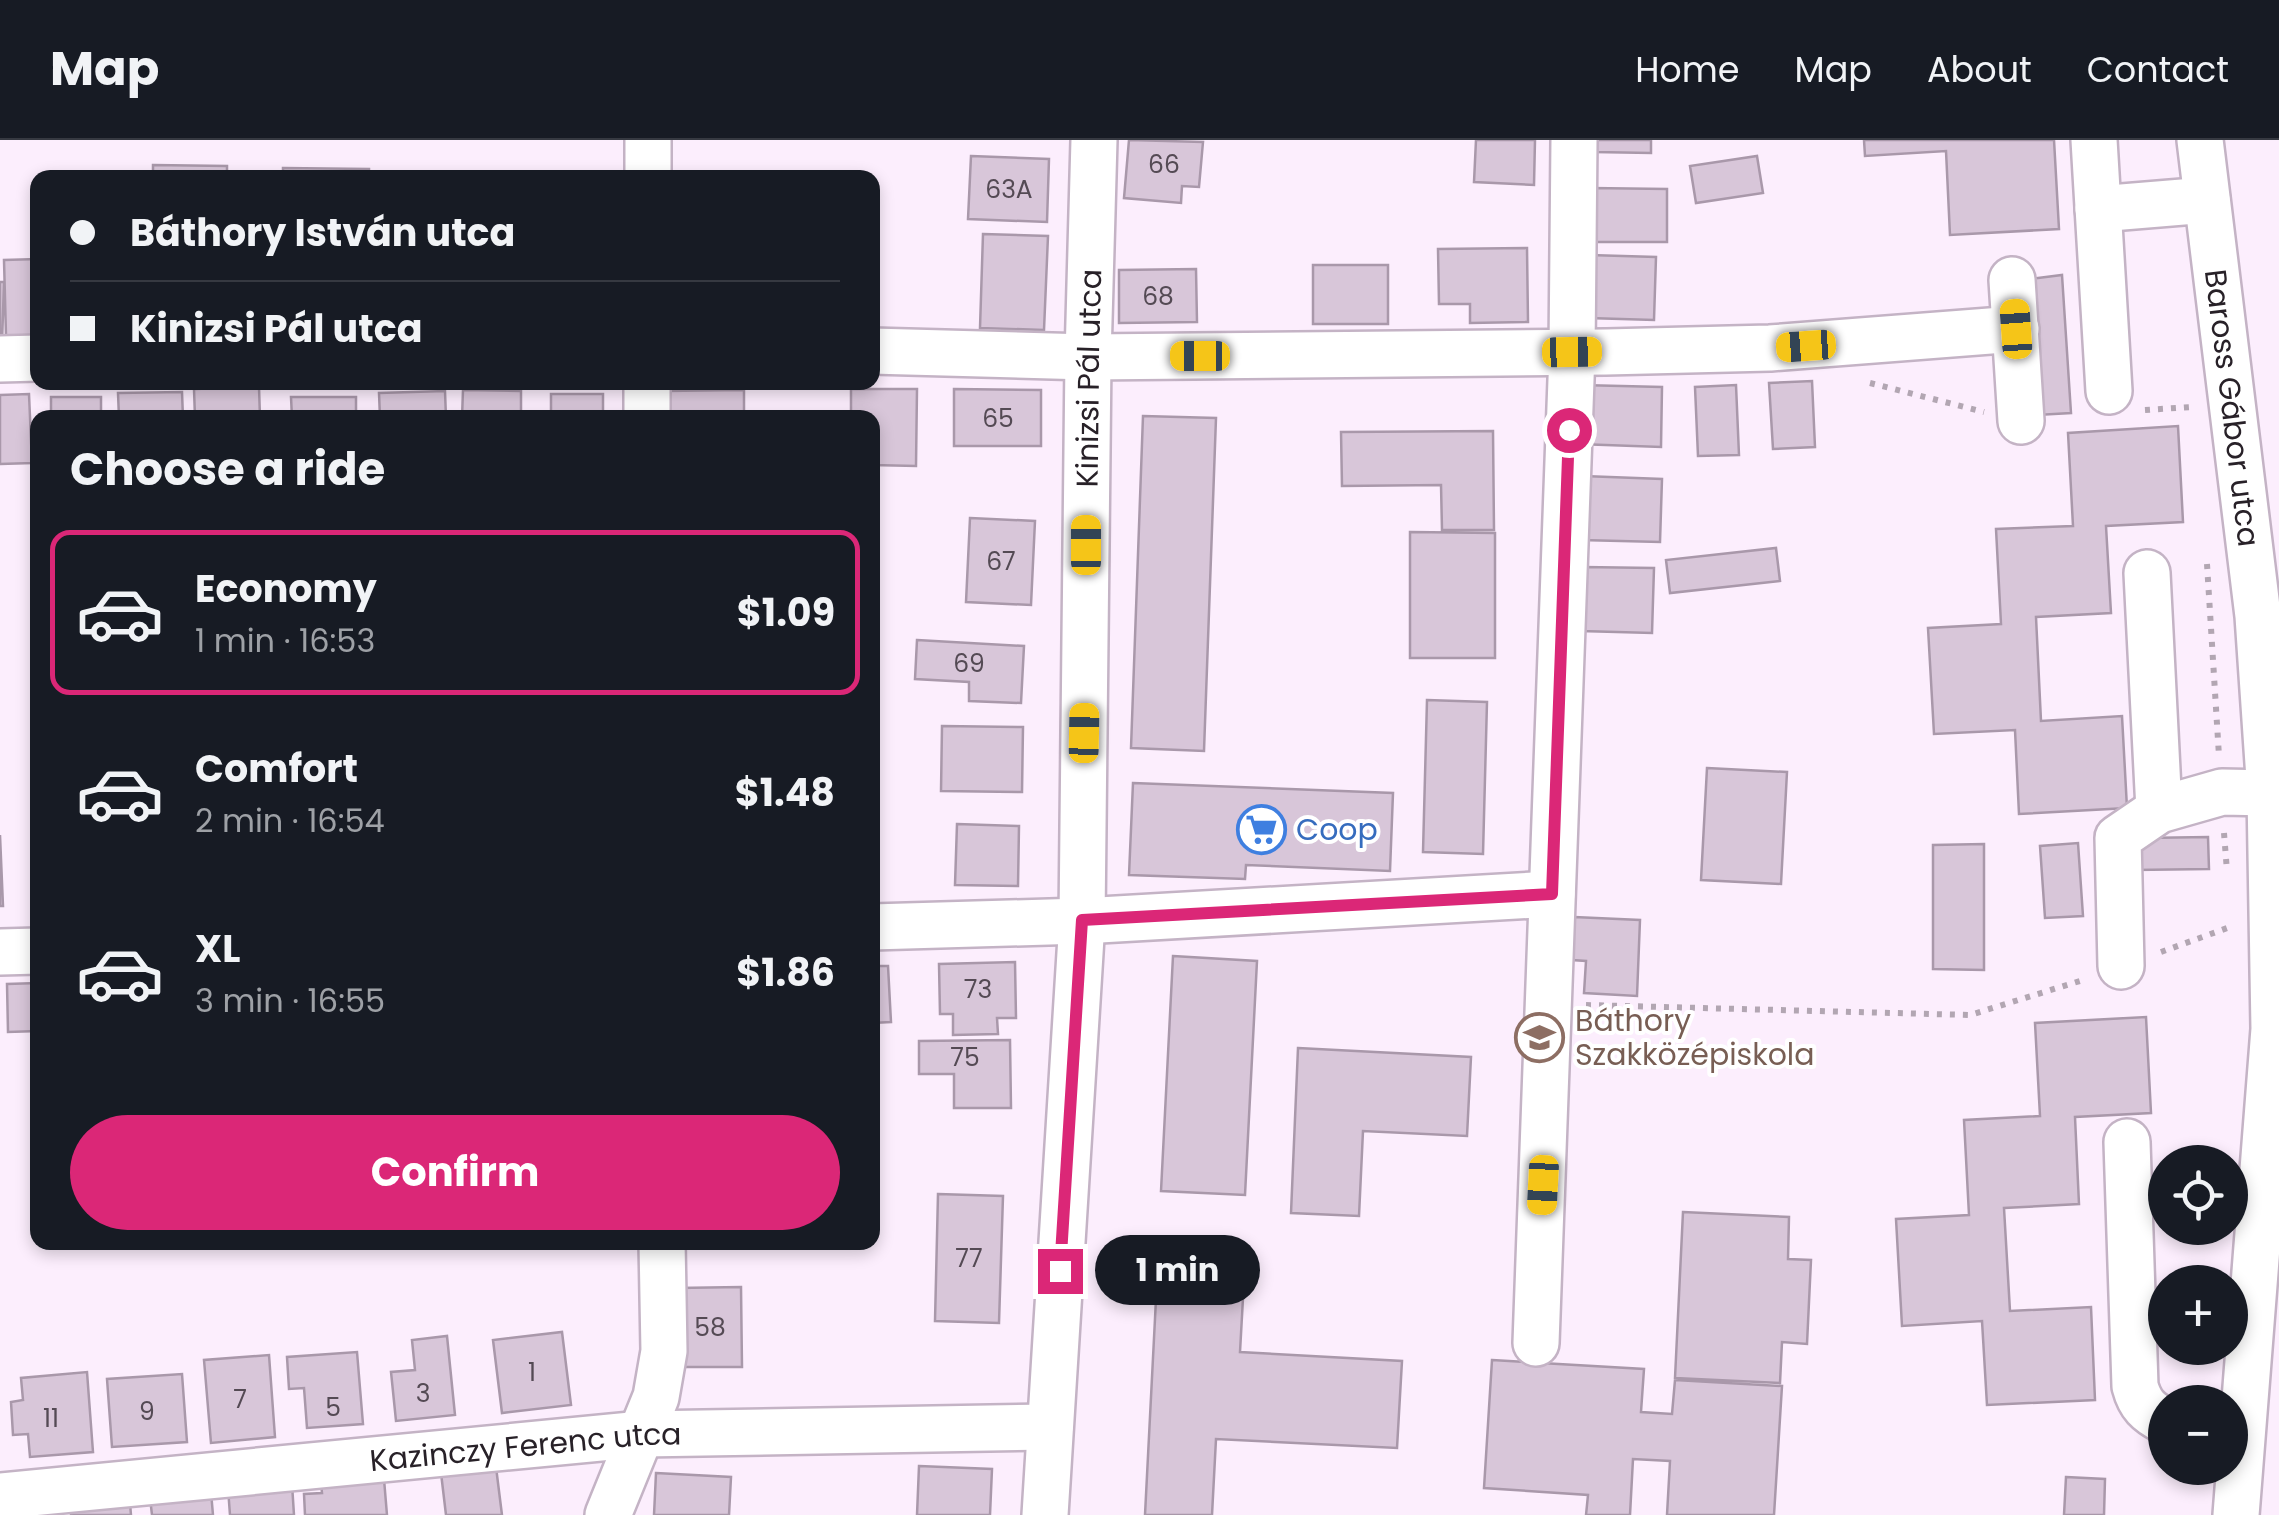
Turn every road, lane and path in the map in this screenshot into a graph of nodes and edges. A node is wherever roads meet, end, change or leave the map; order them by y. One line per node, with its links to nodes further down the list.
1 (648, 140): 6 (street)
2 (1094, 140): 13 (street, Kinizsi Pál utca)
3 (1574, 140): 12 (street)
4 (2094, 140): 8 (street)
5 (2200, 140): 7 (street, Baross Gábor utca)
6 (648, 170)
7 (2208, 200): 8 (street); 18 (street, Baross Gábor utca)
8 (2098, 209): 16 (street)
9 (2012, 280): 10 (street)
10 (2016, 329): 12 (street); 17 (street)
11 (880, 351): 13 (street)
12 (1572, 352): 13 (street); 26 (street)
13 (1088, 357): 28 (street, Kinizsi Pál utca)
14 (30, 358): 15 (street)
15 (0, 359)
16 (2109, 391)
17 (2020, 420)
18 (2264, 543): 21 (street, Baross Gábor utca)
19 (2206, 560): 22 (path)
20 (2147, 573): 24 (street)
21 (2269, 616): 23 (street, Baross Gábor utca)
22 (2222, 792): 23 (street); 24 (street); 25 (path)
23 (2270, 793): 36 (street, Baross Gábor utca)
24 (2159, 810): 33 (street)
25 (2228, 888)
26 (1552, 894): 28 (street); 35 (street)
27 (2229, 908): 30 (path)
28 (1082, 920): 29 (street); 42 (street, Kinizsi Pál utca)
29 (880, 927)
30 (2230, 927)
31 (30, 951): 32 (street)
32 (0, 952)
33 (2121, 966)
34 (2053, 991): 35 (path)
35 (1550, 1004): 39 (street)
36 (2277, 1030): 40 (street, Baross Gábor utca)
37 (2127, 1142): 41 (street)
38 (662, 1250): 43 (street)
39 (1536, 1343)
40 (2241, 1385)
41 (2148, 1411)
42 (1050, 1426): 43 (street, Kazinczy Ferenc utca); 47 (street, Kinizsi Pál utca)
43 (642, 1434): 45 (street, Kazinczy Ferenc utca); 46 (street)
44 (2236, 1485): 48 (street, Baross Gábor utca)
45 (0, 1496)
46 (608, 1515)
47 (1045, 1515)
48 (2236, 1515)

